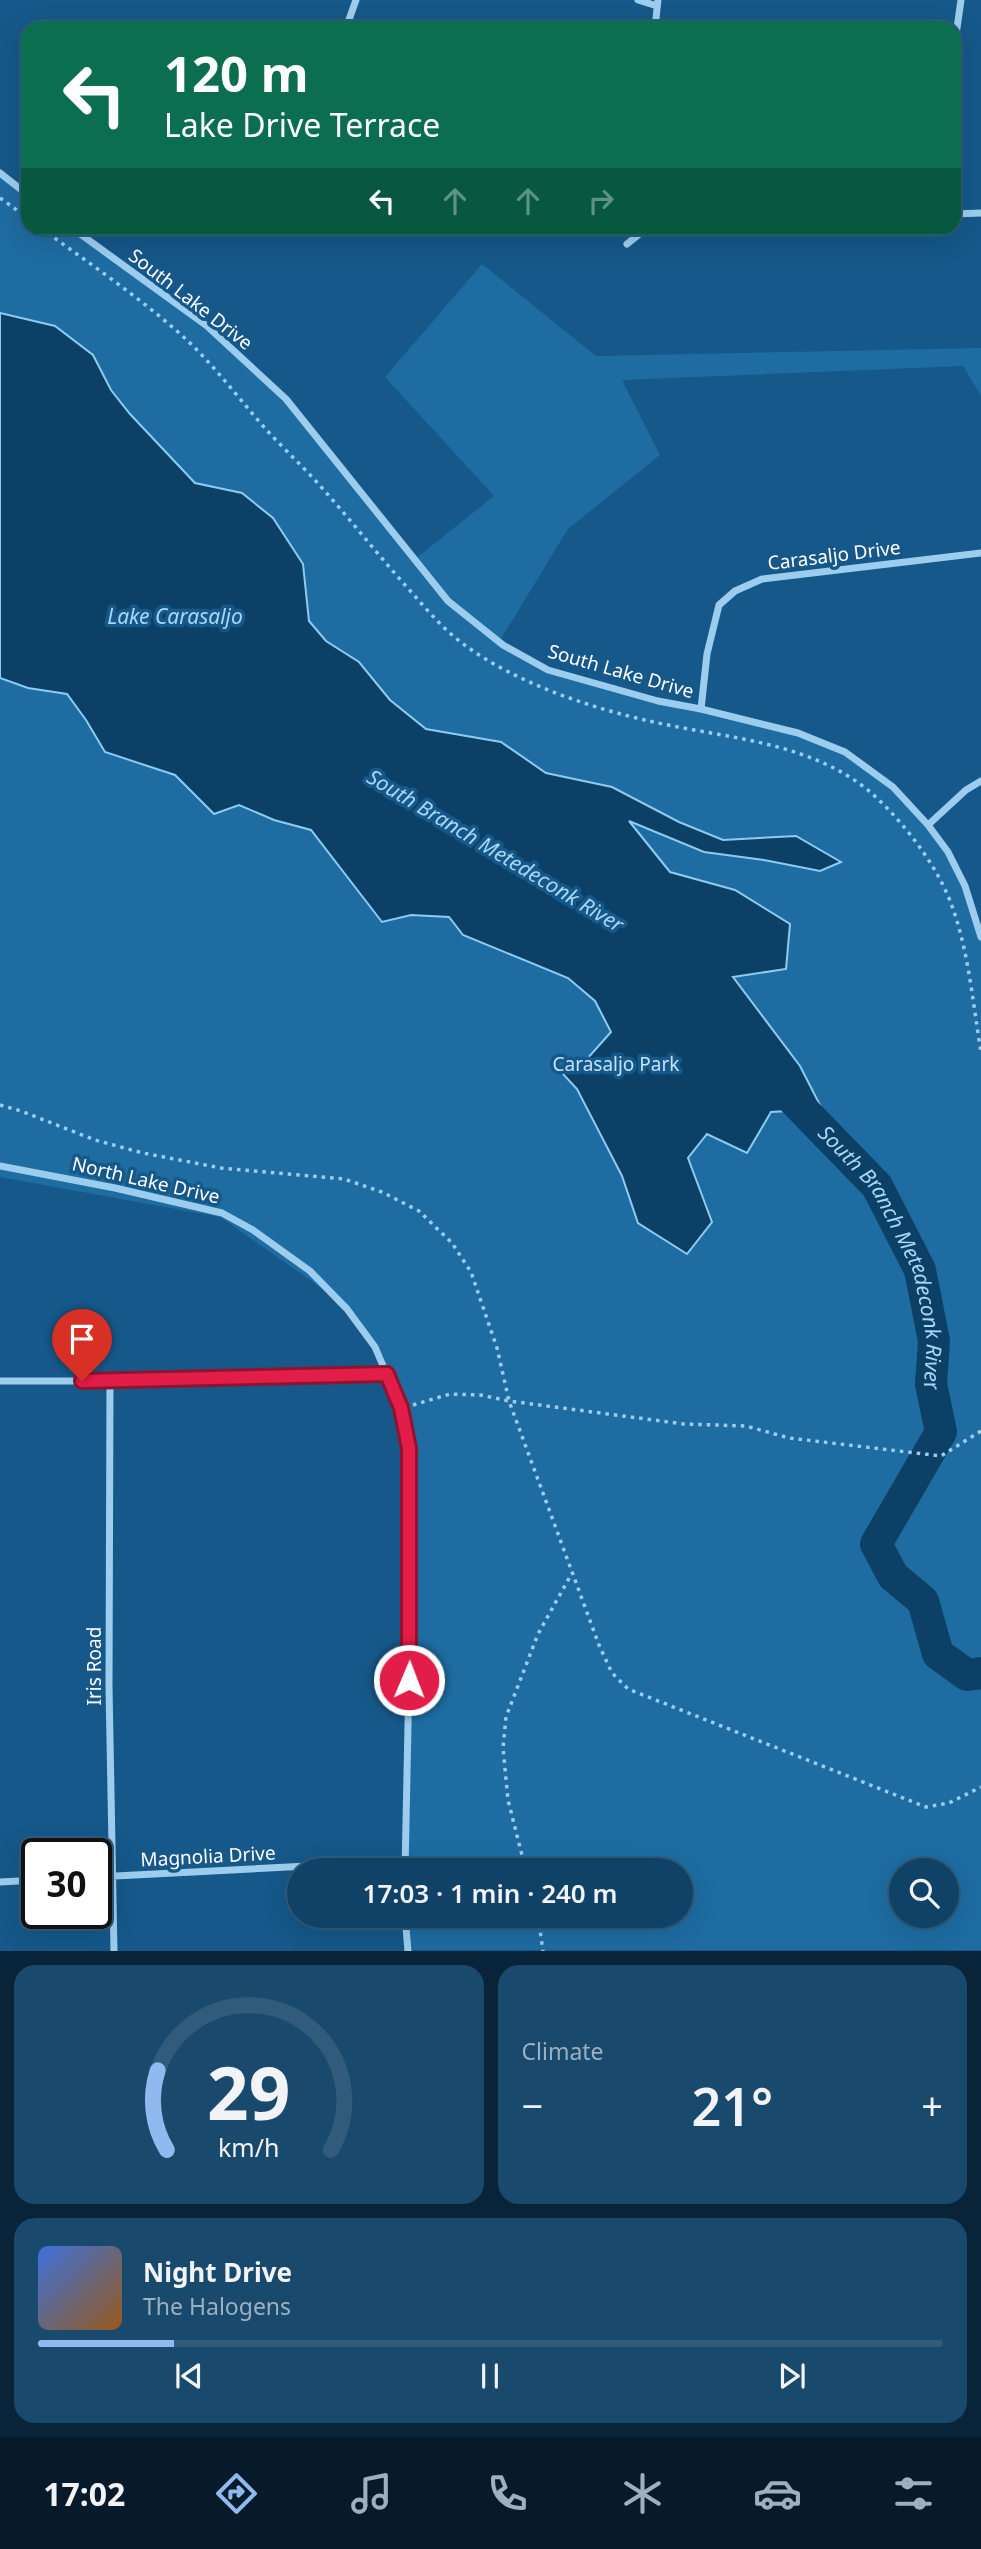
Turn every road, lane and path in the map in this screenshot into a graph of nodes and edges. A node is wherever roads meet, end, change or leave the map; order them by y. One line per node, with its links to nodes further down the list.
1 (356, 0): 5 (street)
2 (638, 0): 4 (street)
3 (961, 0): 7 (street)
4 (657, 3): 6 (street)
5 (348, 21)
6 (656, 21)
7 (958, 21)
8 (0, 173): 9 (street)
9 (21, 190)
10 (0, 198): 11 (path)
11 (21, 213)
12 (981, 213): 13 (street)
13 (961, 214)
14 (50, 235): 23 (path)
15 (82, 235): 19 (street, South Lake Drive)
16 (638, 235): 17 (street)
17 (627, 244)
18 (981, 553): 19 (street, Carasaljo Drive)
19 (701, 709): 21 (street, South Lake Drive)
20 (981, 781): 21 (street)
21 (928, 825): 22 (street, South Lake Drive)
22 (981, 937)
23 (981, 1052)
24 (0, 1105): 29 (path)
25 (0, 1166): 26 (street, North Lake Drive)
26 (387, 1374): 28 (street); 30 (street, North Lake Drive)
27 (0, 1381): 28 (street)
28 (110, 1381): 37 (street, Iris Road)
29 (509, 1401): 30 (path); 31 (path); 32 (path)
30 (401, 1408): 34 (street, North Lake Drive)
31 (981, 1431)
32 (572, 1573): 33 (path); 35 (path)
33 (981, 1787)
34 (405, 1858)
35 (523, 1858)
36 (287, 1867): 37 (street, Magnolia Drive)
37 (113, 1877): 42 (street, Iris Road)
38 (21, 1881): 39 (street)
39 (0, 1882)
40 (406, 1928): 43 (street)
41 (539, 1928): 44 (path)
42 (114, 1951)
43 (408, 1951)
44 (542, 1951)

